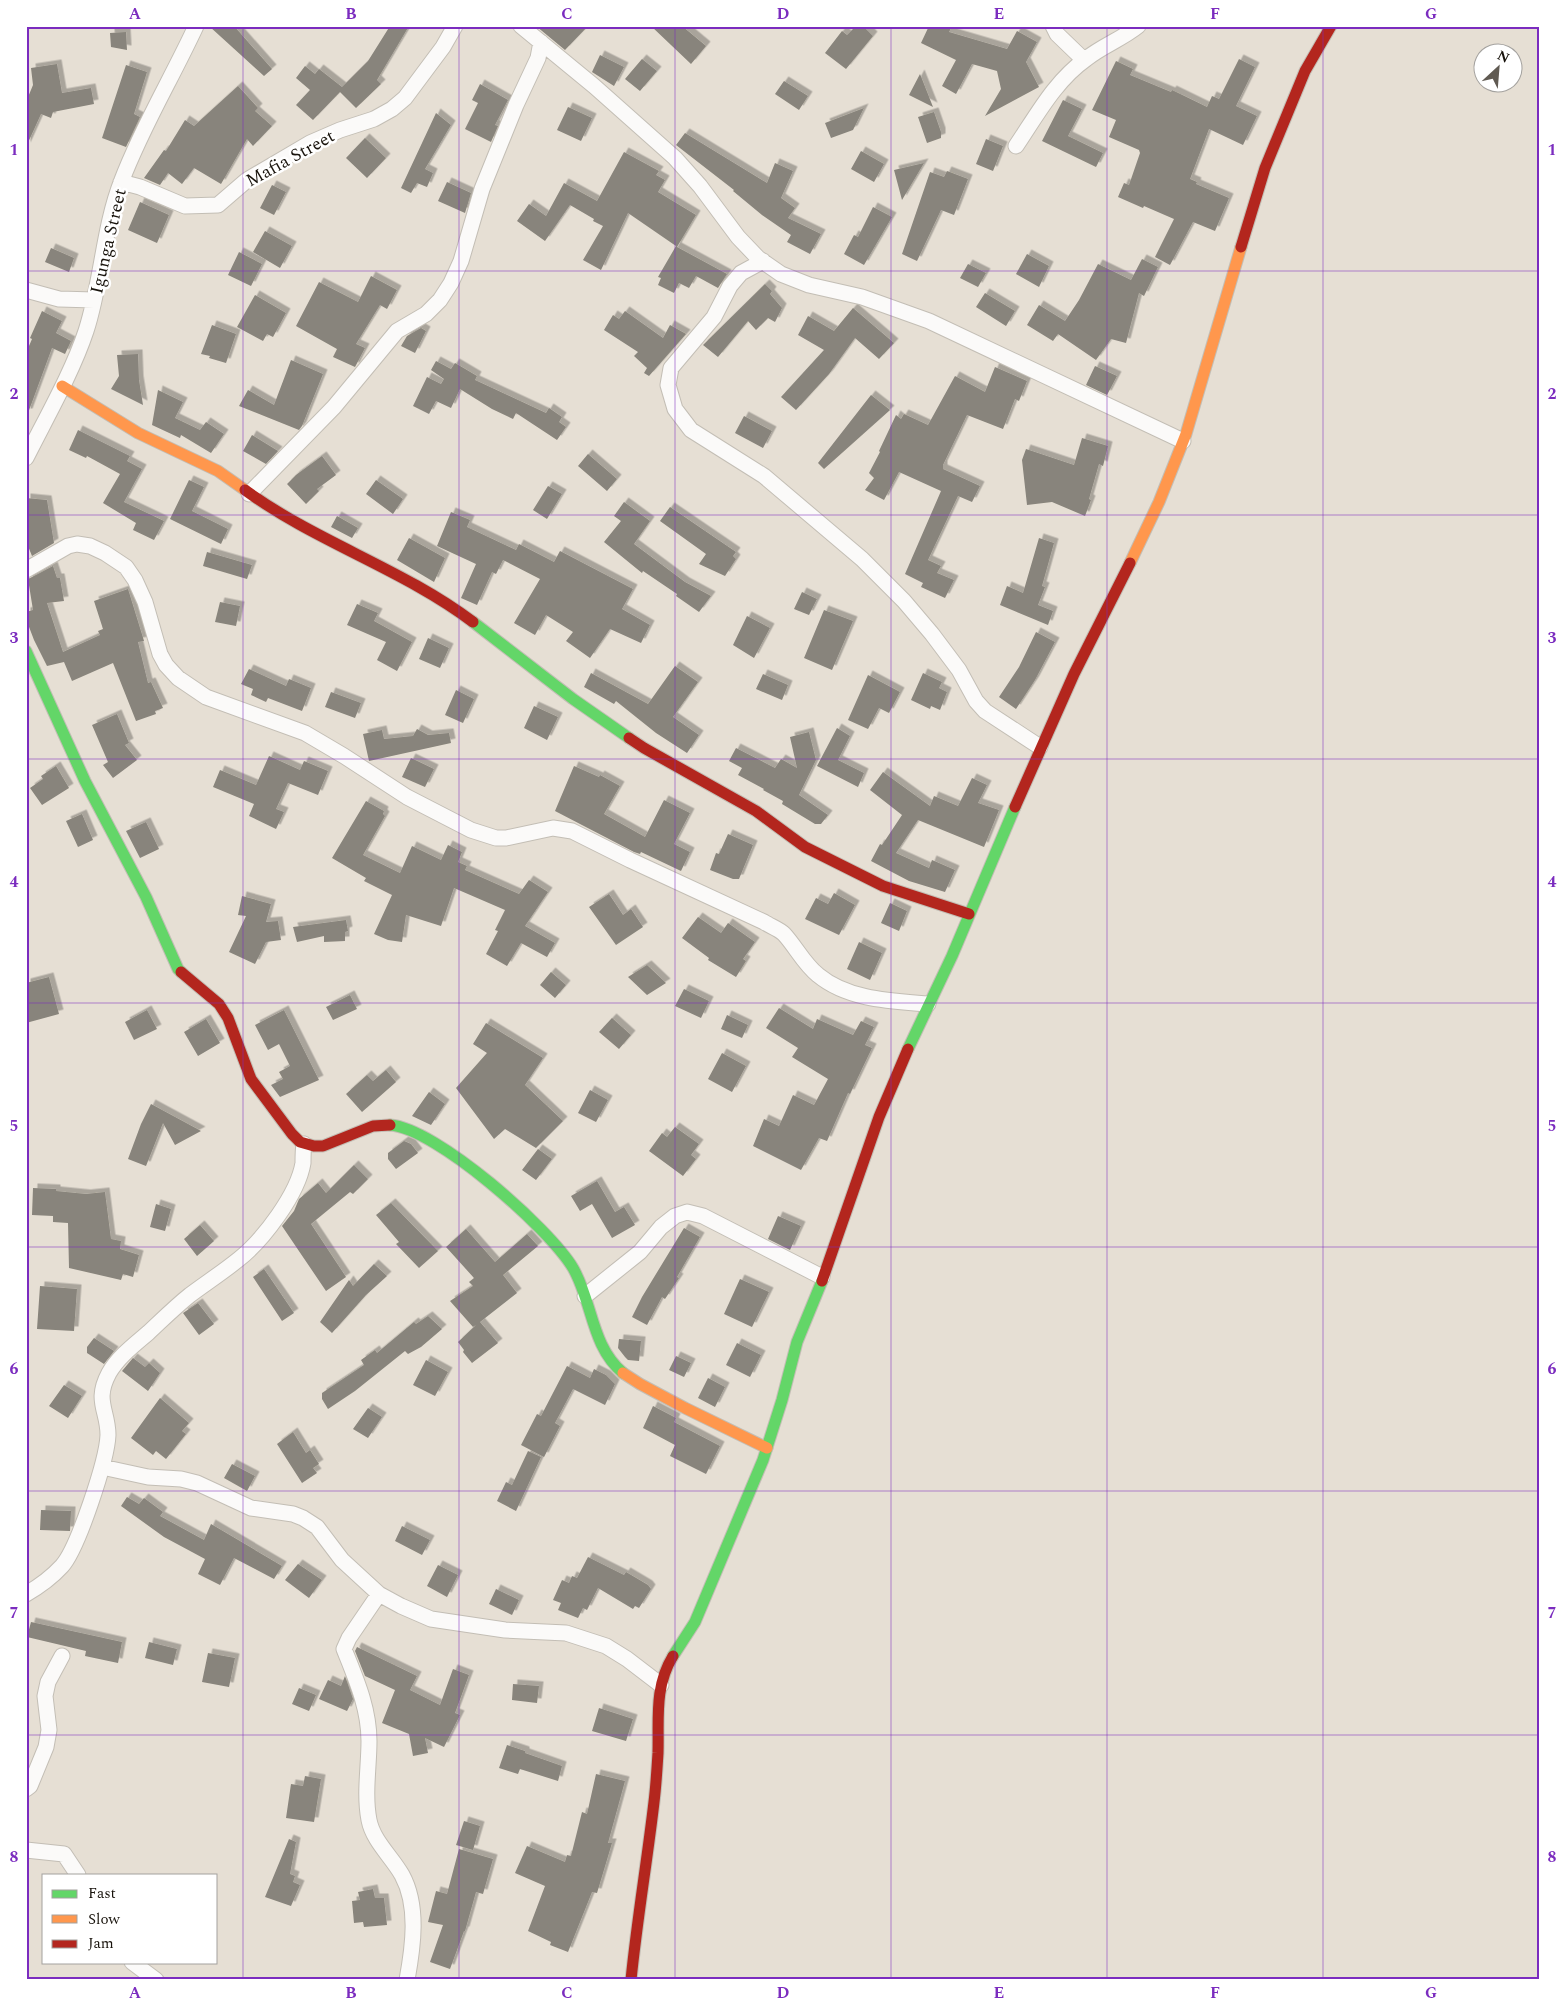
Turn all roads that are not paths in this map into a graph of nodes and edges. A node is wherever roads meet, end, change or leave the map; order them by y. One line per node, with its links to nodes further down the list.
1 (196, 26): 10 (street, Igunga Street)
2 (455, 26): 10 (street, Mafia Street)
3 (522, 26): 7 (street)
4 (1053, 26): 8 (street)
5 (1138, 26): 8 (street)
6 (1331, 26): 15 (street)
7 (540, 42): 11 (street); 17 (street)
8 (1084, 60): 9 (street)
9 (1016, 146)
10 (121, 182): 13 (street, Igunga Street)
11 (763, 261): 15 (street); 20 (street)
12 (26, 290): 13 (street)
13 (94, 300): 14 (street, Igunga Street)
14 (62, 386): 16 (street, Igunga Street); 17 (street)
15 (1183, 441): 20 (street)
16 (26, 458)
17 (249, 494): 21 (street)
18 (26, 570): 22 (street)
19 (26, 651): 23 (street)
20 (1040, 747): 21 (street)
21 (969, 914): 22 (street)
22 (928, 1004): 24 (street)
23 (304, 1144): 25 (street); 27 (street)
24 (822, 1277): 25 (street); 26 (street)
25 (585, 1296): 26 (street)
26 (767, 1448): 31 (street)
27 (102, 1467): 28 (street); 29 (street)
28 (26, 1594)
29 (379, 1594): 31 (street); 39 (street)
30 (62, 1656): 32 (street)
31 (661, 1685): 40 (street)
32 (26, 1789)
33 (26, 1850): 34 (street)
34 (77, 1874)
35 (132, 1964): 37 (street)
36 (135, 1964): 38 (street)
37 (136, 1980)
38 (156, 1980)
39 (407, 1980)
40 (631, 1980)

